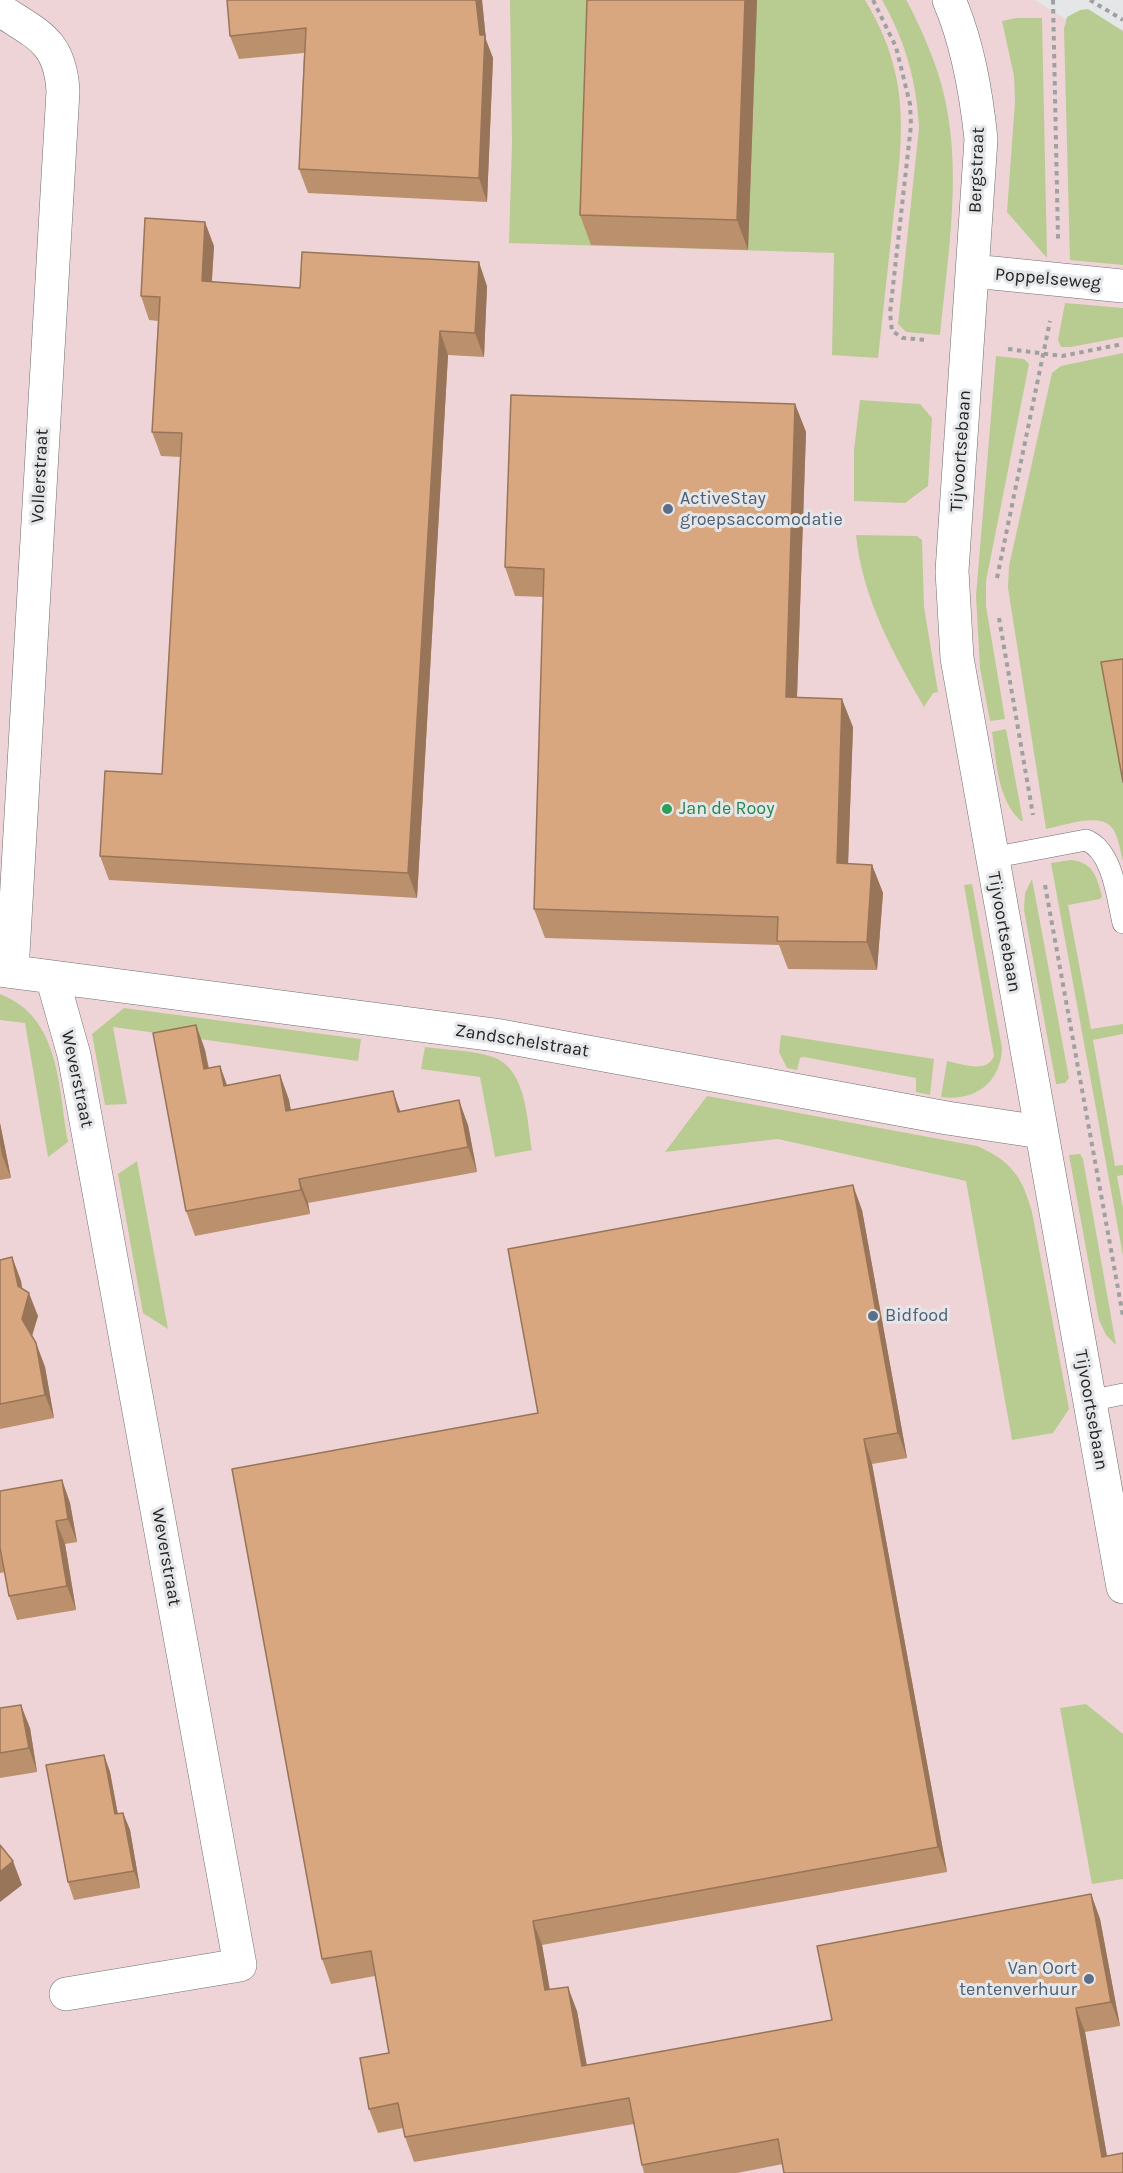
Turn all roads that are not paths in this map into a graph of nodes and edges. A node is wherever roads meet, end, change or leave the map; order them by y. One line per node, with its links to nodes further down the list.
1 (949, 0): 3 (street, Bergstraat)
2 (0, 10): 7 (street, Vollerstraat)
3 (973, 271): 4 (street, Poppelseweg); 5 (street, Tijvoortsebaan)
4 (1123, 286)
5 (991, 858): 6 (lane); 9 (street, Tijvoortsebaan)
6 (1123, 923)
7 (6, 971): 8 (street, Zandschelstraat)
8 (52, 977): 9 (street, Zandschelstraat); 13 (street, Weverstraat)
9 (1041, 1132): 11 (street, Tijvoortsebaan)
10 (1123, 1394): 11 (lane)
11 (1089, 1401): 12 (street, Tijvoortsebaan)
12 (1123, 1587)
13 (66, 1994)

